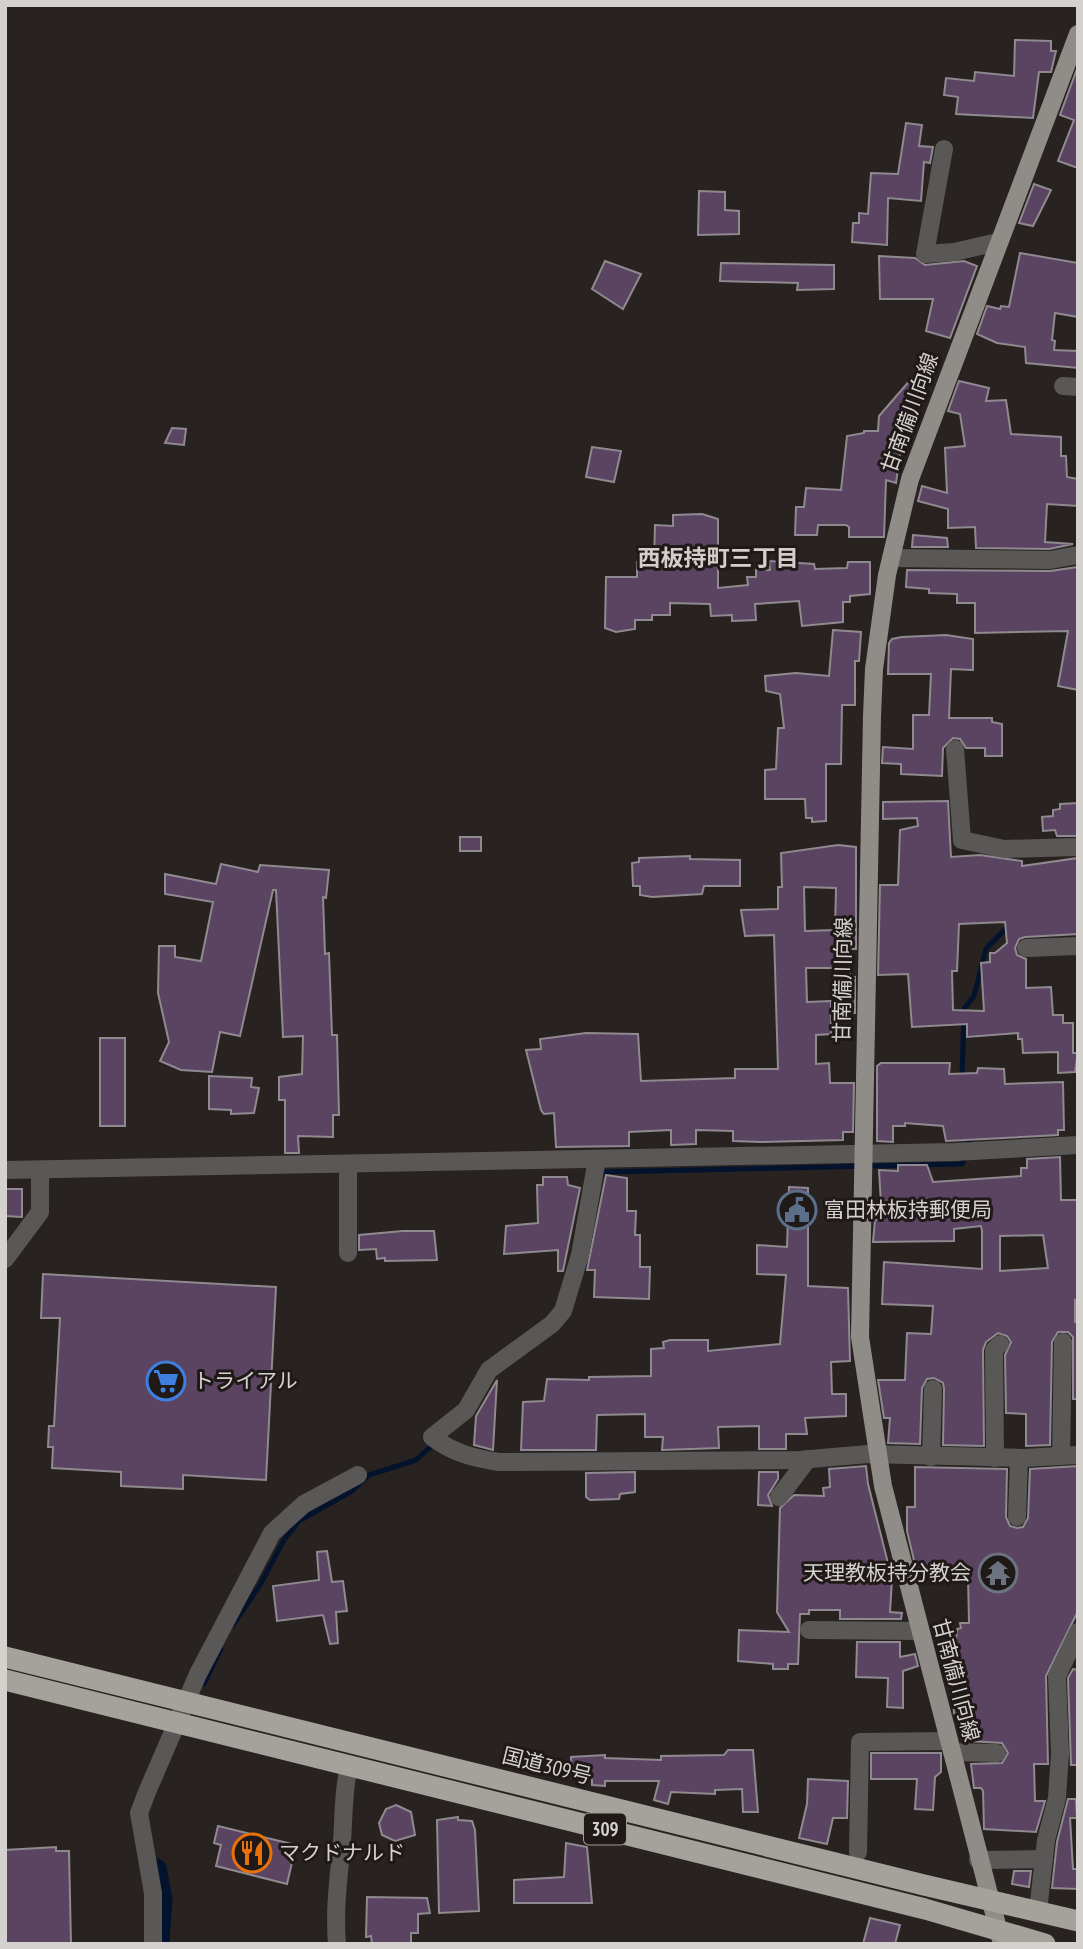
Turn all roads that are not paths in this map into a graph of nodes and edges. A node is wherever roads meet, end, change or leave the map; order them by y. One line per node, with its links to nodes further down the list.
1 (1078, 34): 3 (main road, 甘南備川向線)
2 (944, 149): 3 (street)
3 (998, 242): 5 (main road, 甘南備川向線)
4 (1078, 555): 5 (street)
5 (891, 558): 11 (main road, 甘南備川向線)
6 (955, 749): 7 (street)
7 (1078, 847)
8 (1078, 946): 9 (street)
9 (1026, 948)
10 (1078, 1145): 11 (street)
11 (863, 1153): 12 (street); 21 (main road, 甘南備川向線)
12 (597, 1159): 13 (street); 26 (street)
13 (348, 1164): 15 (street); 16 (street)
14 (5, 1170): 15 (street)
15 (40, 1171): 17 (street)
16 (348, 1253)
17 (5, 1259)
18 (1063, 1342): 22 (street)
19 (1000, 1344): 24 (street)
20 (933, 1389): 23 (street)
21 (877, 1454): 23 (street); 26 (street); 31 (main road, 甘南備川向線)
22 (1069, 1456): 25 (street)
23 (931, 1457): 24 (street)
24 (995, 1458): 25 (street)
25 (1019, 1458): 29 (street)
26 (808, 1459): 28 (street)
27 (358, 1475): 35 (street)
28 (779, 1497)
29 (1017, 1517)
30 (809, 1630): 31 (street)
31 (919, 1630): 37 (main road, 甘南備川向線)
32 (1078, 1632): 41 (street)
33 (5, 1657): 35 (highway, 国道309号 / 309)
34 (5, 1680): 36 (highway, 309)
35 (179, 1699): 36 (street); 43 (highway, 国道309号 / 309)
36 (170, 1721): 39 (highway, 309); 47 (street)
37 (950, 1747): 38 (street); 40 (street); 42 (main road, 甘南備川向線)
38 (997, 1753)
39 (349, 1766): 46 (highway, 309); 48 (street)
40 (858, 1852)
41 (1044, 1859): 42 (street); 44 (street)
42 (978, 1860): 43 (main road, 甘南備川向線)
43 (990, 1900): 44 (highway, 国道309号 / 309); 46 (main road, 甘南備川向線)
44 (1038, 1912): 45 (highway, 国道309号 / 309)
45 (1078, 1921)
46 (1000, 1937): 49 (highway, 309)
47 (153, 1944)
48 (337, 1944)
49 (1045, 1944)

